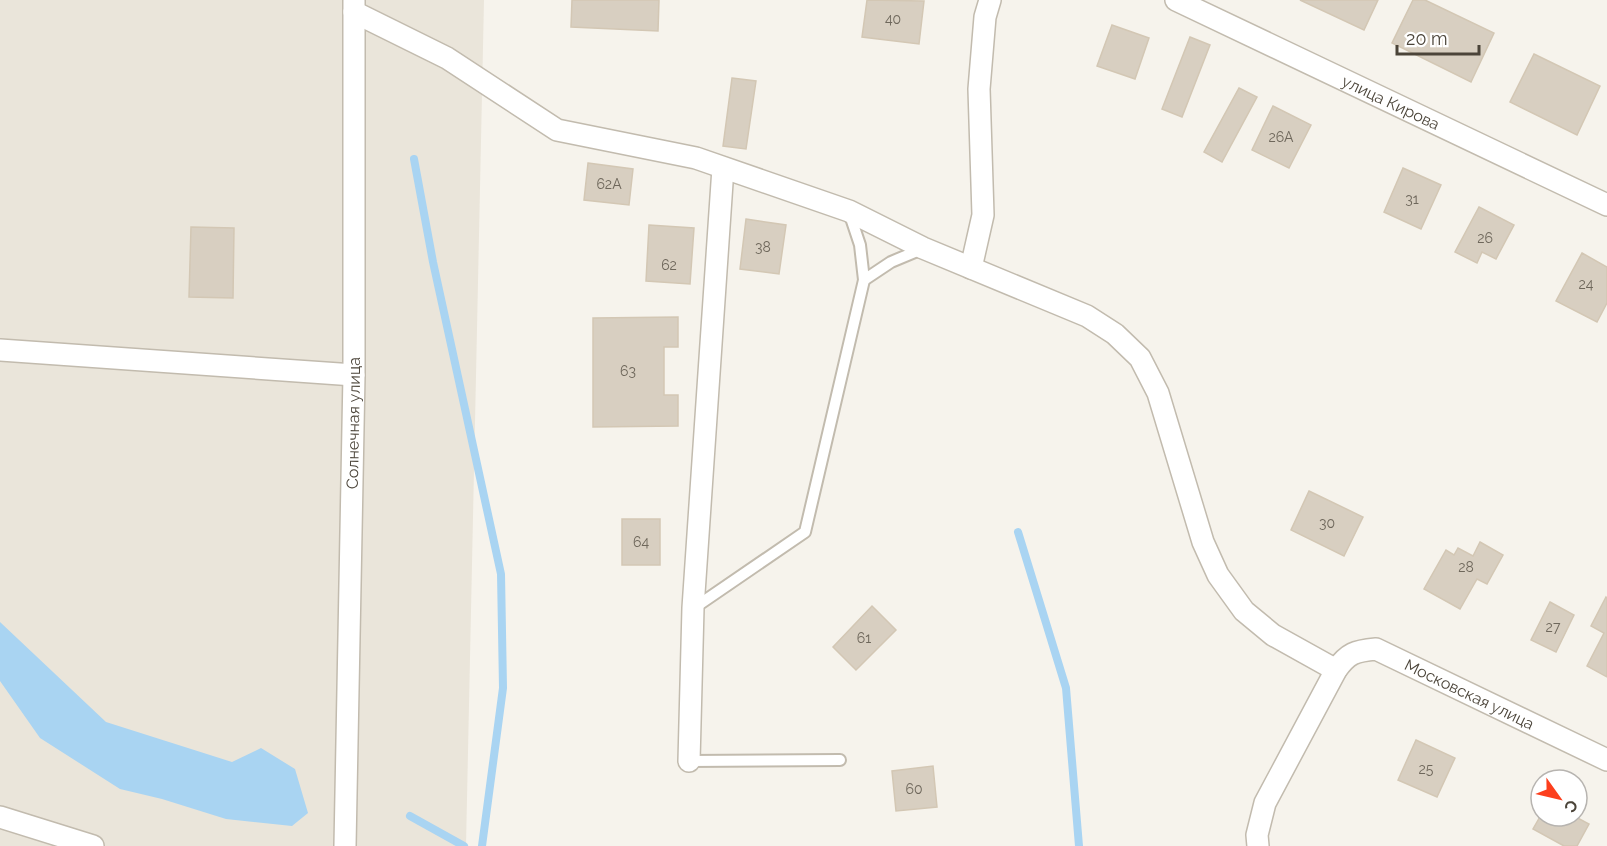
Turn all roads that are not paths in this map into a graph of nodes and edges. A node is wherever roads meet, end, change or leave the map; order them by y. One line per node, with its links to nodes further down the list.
1 (990, 0): 8 (street)
2 (1176, 0): 5 (street, улица Кирова)
3 (354, 6): 4 (street); 11 (street, Солнечная улица)
4 (723, 168): 6 (street); 12 (street)
5 (1607, 205)
6 (849, 212): 7 (street); 9 (lane)
7 (923, 248): 8 (street); 9 (lane)
8 (971, 268): 13 (street)
9 (864, 280): 12 (lane)
10 (0, 350): 11 (street)
11 (354, 375): 19 (street, Солнечная улица)
12 (693, 608): 16 (street)
13 (1335, 670): 15 (street, Московская улица); 20 (street)
14 (840, 760): 16 (lane)
15 (1607, 760)
16 (689, 761)
17 (0, 817): 18 (street)
18 (93, 846)
19 (345, 846)
20 (1258, 846)

